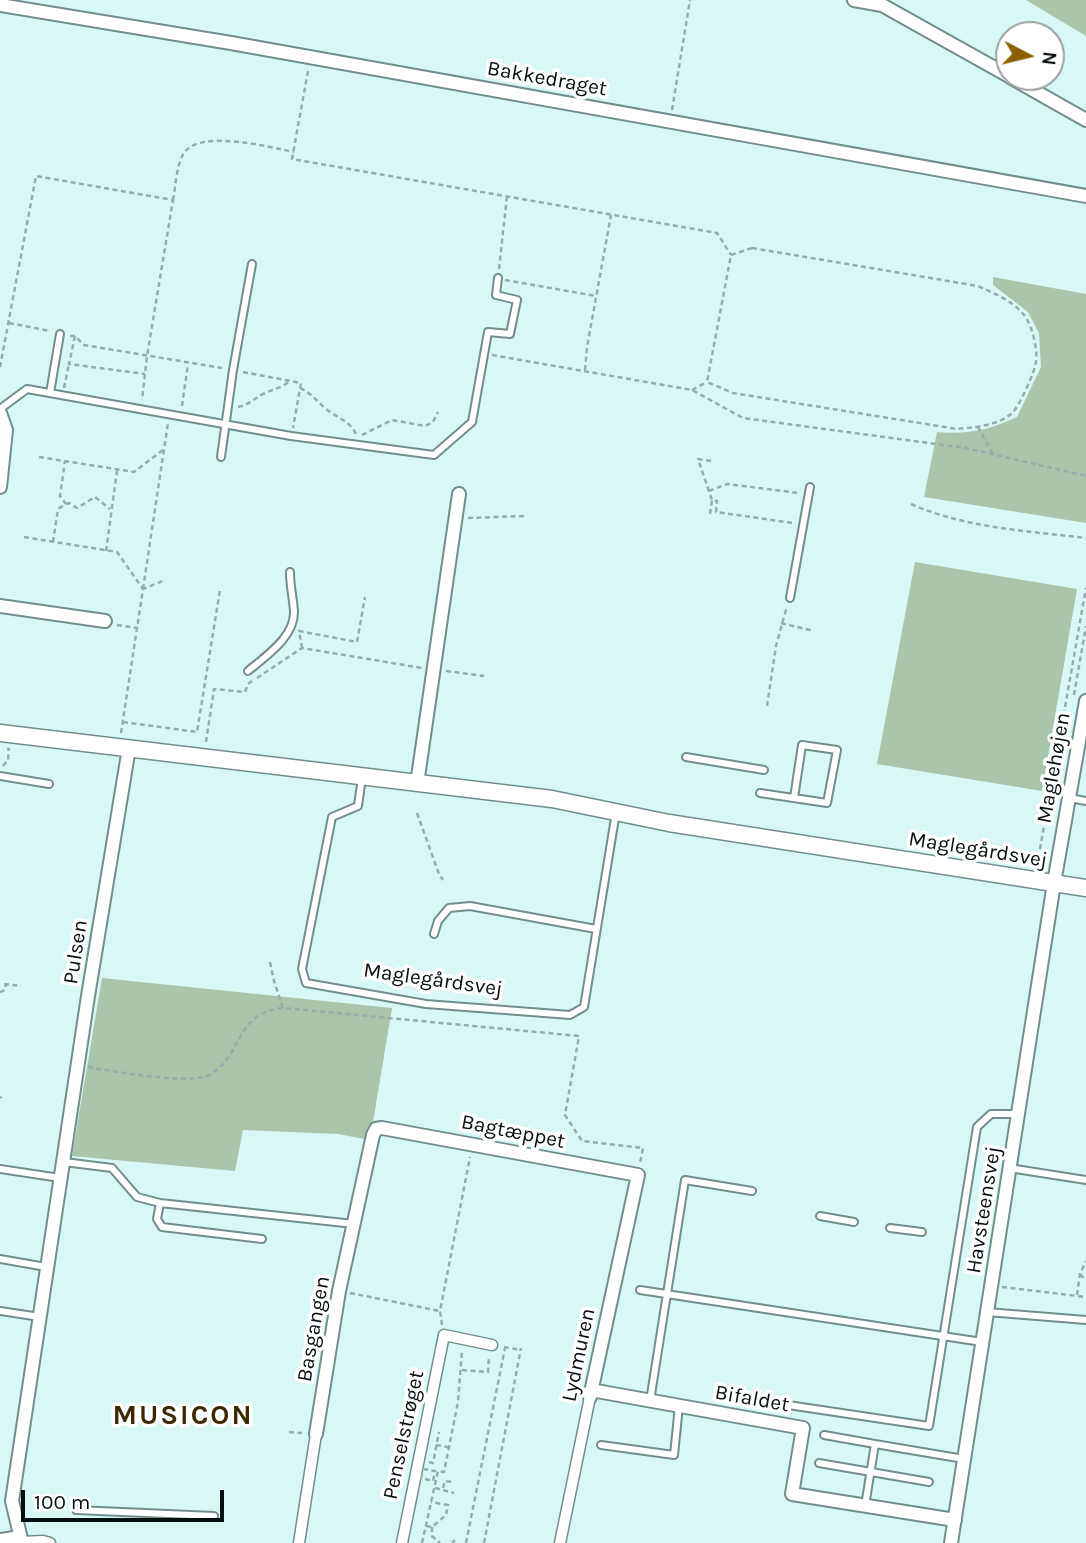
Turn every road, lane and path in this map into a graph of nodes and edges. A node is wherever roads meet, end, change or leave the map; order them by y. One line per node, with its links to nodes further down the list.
1 (690, 0): 7 (path)
2 (854, 0): 5 (street)
3 (0, 5): 4 (street, Bakkedraget)
4 (311, 57): 7 (street, Bakkedraget); 9 (path)
5 (995, 69)
6 (1035, 91): 8 (street)
7 (670, 120): 11 (street, Bakkedraget)
8 (1086, 120)
9 (294, 152): 10 (path); 12 (path)
10 (507, 195): 13 (path); 16 (path)
11 (1086, 196)
12 (173, 201): 18 (path); 22 (path)
13 (611, 214): 14 (path); 17 (path)
14 (731, 255): 30 (path); 42 (path)
15 (252, 264): 26 (lane)
16 (498, 278): 17 (path); 21 (lane)
17 (596, 296): 27 (path)
18 (9, 323): 19 (path); 25 (path)
19 (61, 334): 20 (path); 33 (lane)
20 (75, 337): 22 (path); 23 (path)
21 (485, 354): 27 (path); 44 (lane)
22 (147, 356): 24 (path); 28 (path)
23 (69, 364): 28 (path); 34 (path)
24 (188, 364): 26 (path); 40 (path)
25 (0, 367)
26 (233, 370): 29 (path); 35 (lane)
27 (585, 370): 32 (path)
28 (145, 374): 36 (path)
29 (289, 381): 31 (path); 35 (path)
30 (708, 382): 32 (path); 42 (path)
31 (300, 388): 44 (path); 45 (path)
32 (692, 390): 47 (path)
33 (50, 393): 34 (lane); 37 (lane)
34 (63, 395): 36 (lane)
35 (228, 407): 41 (lane)
36 (141, 410): 39 (lane)
37 (0, 411): 54 (street)
38 (438, 412): 45 (path)
39 (169, 415): 40 (lane); 46 (path)
40 (180, 417): 41 (lane)
41 (226, 424): 44 (lane); 49 (lane)
42 (978, 427): 47 (path)
43 (344, 433): 45 (path)
44 (291, 436)
45 (356, 436)
46 (164, 450): 52 (path); 73 (path)
47 (993, 454): 53 (path)
48 (39, 457): 50 (path)
49 (222, 457)
50 (65, 461): 52 (path); 59 (path)
51 (711, 461): 55 (path)
52 (117, 470): 61 (path)
53 (1086, 476)
54 (0, 487)
55 (709, 491): 56 (path); 58 (path)
56 (809, 491): 65 (lane)
57 (459, 494): 64 (street)
58 (712, 500): 62 (path); 65 (path)
59 (66, 504): 61 (path); 68 (path)
60 (911, 504): 67 (path)
61 (111, 510): 69 (path)
62 (710, 514)
63 (524, 516): 64 (path)
64 (455, 518): 83 (street)
65 (804, 525): 76 (lane)
66 (24, 537): 68 (path)
67 (1086, 538)
68 (53, 542): 69 (path)
69 (106, 551): 73 (path)
70 (290, 572): 84 (lane)
71 (163, 580): 73 (path)
72 (1086, 588): 106 (path)
73 (143, 589): 80 (path)
74 (220, 590): 88 (path)
75 (365, 597): 82 (path)
76 (790, 598): 79 (path)
77 (0, 606): 78 (street)
78 (107, 622): 80 (path)
79 (781, 623): 81 (path); 87 (path)
80 (138, 628): 88 (path)
81 (814, 631)
82 (302, 648): 83 (path); 92 (path)
83 (433, 670): 85 (path); 98 (street)
84 (248, 671)
85 (484, 676)
86 (1086, 701): 101 (street, Maglehøjen)
87 (766, 706)
88 (123, 722): 91 (path)
89 (0, 733): 91 (street, Maglegårdsvej)
90 (0, 748): 96 (path)
91 (124, 748): 92 (street, Maglegårdsvej); 115 (street, Pulsen)
92 (203, 757): 95 (street, Maglegårdsvej)
93 (687, 757): 94 (lane)
94 (764, 770)
95 (363, 775): 98 (street, Maglegårdsvej); 109 (lane, Maglegårdsvej)
96 (0, 776): 97 (lane)
97 (49, 784)
98 (417, 784): 103 (street, Maglegårdsvej)
99 (760, 793): 100 (lane)
100 (794, 798): 100 (lane)
101 (1069, 798): 102 (lane); 107 (street, Maglehøjen)
102 (1086, 801)
103 (616, 811): 106 (street, Maglegårdsvej); 109 (lane, Maglegårdsvej)
104 (417, 813): 105 (path)
105 (443, 880)
106 (1034, 880): 107 (street, Maglegårdsvej)
107 (1054, 883): 108 (street, Maglegårdsvej); 116 (street, Havsteensvej)
108 (1086, 888)
109 (596, 929): 110 (lane)
110 (434, 934)
111 (270, 962): 114 (path)
112 (21, 986): 113 (path)
113 (0, 992)
114 (283, 1007): 115 (path); 119 (path)
115 (78, 1065): 120 (street, Pulsen)
116 (1018, 1114): 121 (street, Havsteensvej); 151 (lane)
117 (382, 1128): 118 (street, Bagtæppet); 130 (street, Basgangen)
118 (473, 1144): 123 (street, Bagtæppet); 146 (path)
119 (643, 1148)
120 (63, 1162): 124 (street, Pulsen); 127 (lane)
121 (1009, 1168): 125 (lane); 139 (street, Havsteensvej)
122 (0, 1169): 124 (lane)
123 (638, 1175): 157 (street, Lydmuren)
124 (61, 1178): 136 (street, Pulsen)
125 (1086, 1180)
126 (752, 1191): 142 (lane)
127 (160, 1203): 130 (lane); 133 (lane)
128 (820, 1216): 129 (lane)
129 (854, 1222)
130 (354, 1224): 141 (street, Basgangen)
131 (890, 1227): 132 (lane)
132 (922, 1233)
133 (262, 1240)
134 (0, 1259): 136 (lane)
135 (1086, 1261): 137 (path)
136 (47, 1267): 148 (street, Pulsen)
137 (1080, 1274): 138 (path); 143 (path)
138 (1086, 1280)
139 (992, 1286): 143 (path); 147 (street, Havsteensvej)
140 (640, 1290): 142 (lane)
141 (339, 1291): 146 (path); 161 (street, Basgangen)
142 (666, 1294): 151 (lane); 158 (lane)
143 (1077, 1295): 144 (path)
144 (1086, 1297)
145 (0, 1311): 148 (lane)
146 (440, 1311): 150 (path)
147 (987, 1312): 149 (lane); 153 (street, Havsteensvej)
148 (40, 1317): 185 (street, Pulsen)
149 (1086, 1320)
150 (444, 1335): 152 (street); 188 (street, Penselstrøget)
151 (944, 1336): 153 (lane); 159 (lane)
152 (464, 1339): 154 (street); 156 (path)
153 (982, 1342): 167 (street, Havsteensvej)
154 (492, 1345)
155 (489, 1359): 156 (path)
156 (462, 1369): 166 (path)
157 (590, 1393): 158 (street, Bifaldet); 193 (street, Lydmuren)
158 (650, 1401): 160 (street, Bifaldet)
159 (788, 1405)
160 (679, 1406): 165 (lane); 178 (street, Bifaldet)
161 (316, 1434): 187 (street, Basgangen)
162 (824, 1436): 163 (lane)
163 (875, 1444): 167 (lane); 171 (lane)
164 (436, 1445): 166 (path)
165 (601, 1445)
166 (448, 1447): 170 (path)
167 (965, 1459): 181 (street, Havsteensvej)
168 (819, 1463): 171 (lane)
169 (428, 1470): 170 (path)
170 (438, 1471): 174 (path)
171 (870, 1472): 173 (lane); 178 (lane)
172 (454, 1482): 175 (path)
173 (929, 1482)
174 (434, 1488): 175 (path); 177 (path)
175 (443, 1489): 176 (path)
176 (454, 1493)
177 (431, 1502): 182 (path); 183 (path)
178 (865, 1506): 181 (street, Bifaldet)
179 (76, 1510): 180 (lane)
180 (214, 1516)
181 (955, 1520): 194 (street, Havsteensvej)
182 (426, 1526): 183 (path); 189 (path)
183 (432, 1527): 190 (path)
184 (0, 1540): 185 (street)
185 (21, 1541): 186 (street)
186 (50, 1543)
187 (299, 1543)
188 (401, 1543)
189 (422, 1543)
190 (440, 1543)
191 (466, 1543): 192 (path)
192 (484, 1543)
193 (560, 1543)
194 (951, 1543)

